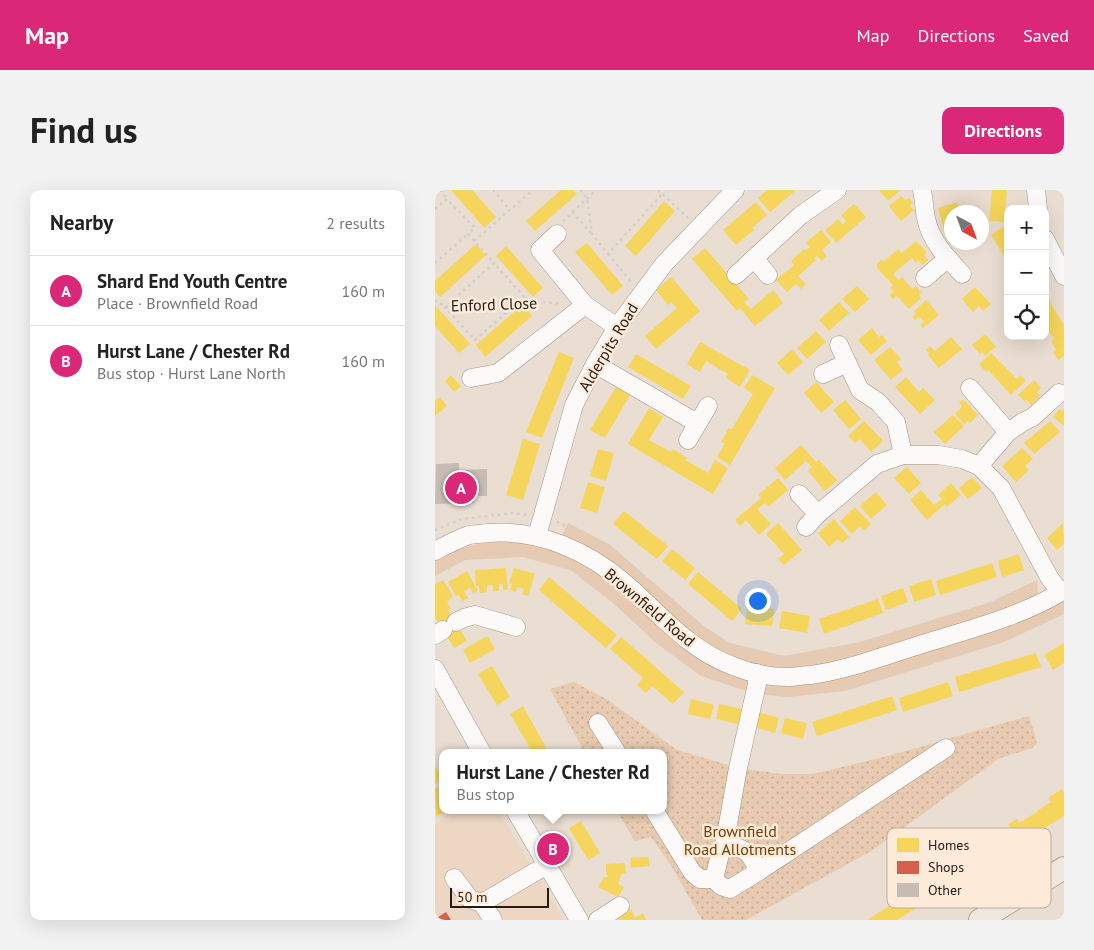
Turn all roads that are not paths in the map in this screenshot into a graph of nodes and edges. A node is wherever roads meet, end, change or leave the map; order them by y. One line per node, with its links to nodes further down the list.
1 (735, 190): 16 (street, Alderpits Road)
2 (837, 190): 9 (street)
3 (922, 190): 8 (street)
4 (1036, 190): 5 (street)
5 (1038, 205)
6 (557, 234): 15 (street)
7 (1049, 247): 13 (street)
8 (948, 258): 10 (street); 14 (street)
9 (755, 259): 11 (street); 12 (street)
10 (962, 274)
11 (736, 275)
12 (768, 275)
13 (1064, 276)
14 (925, 278)
15 (585, 305): 16 (street); 21 (street)
16 (617, 327): 19 (street, Alderpits Road)
17 (839, 345): 18 (street)
18 (847, 363): 20 (street); 28 (street)
19 (595, 364): 25 (street); 33 (street, Alderpits Road)
20 (823, 374)
21 (471, 378)
22 (971, 388): 26 (street)
23 (1059, 393): 26 (street)
24 (708, 406): 25 (street)
25 (697, 424): 27 (street)
26 (1008, 432): 29 (street)
27 (688, 440)
28 (903, 455): 29 (street); 31 (street)
29 (979, 466): 35 (street)
30 (799, 494): 31 (street)
31 (818, 514): 32 (street)
32 (806, 527)
33 (537, 536): 34 (street, Brownfield Road); 39 (street, Brownfield Road)
34 (435, 551)
35 (1062, 591): 39 (street, Brownfield Road)
36 (515, 627): 37 (street)
37 (445, 629)
38 (435, 669): 42 (street)
39 (757, 674): 46 (street)
40 (598, 723): 43 (street)
41 (946, 748): 49 (street)
42 (481, 749)
43 (614, 749)
44 (517, 814): 47 (street)
45 (657, 814): 52 (street)
46 (724, 846): 49 (street); 52 (street)
47 (547, 865): 53 (street); 57 (street)
48 (1064, 868): 50 (main road)
49 (759, 871): 52 (street)
50 (1051, 876)
51 (454, 878): 53 (street)
52 (714, 879)
53 (482, 903): 56 (street)
54 (620, 906): 58 (street)
55 (999, 908): 59 (main road)
56 (493, 920)
57 (579, 920)
58 (598, 920)
59 (980, 920)

